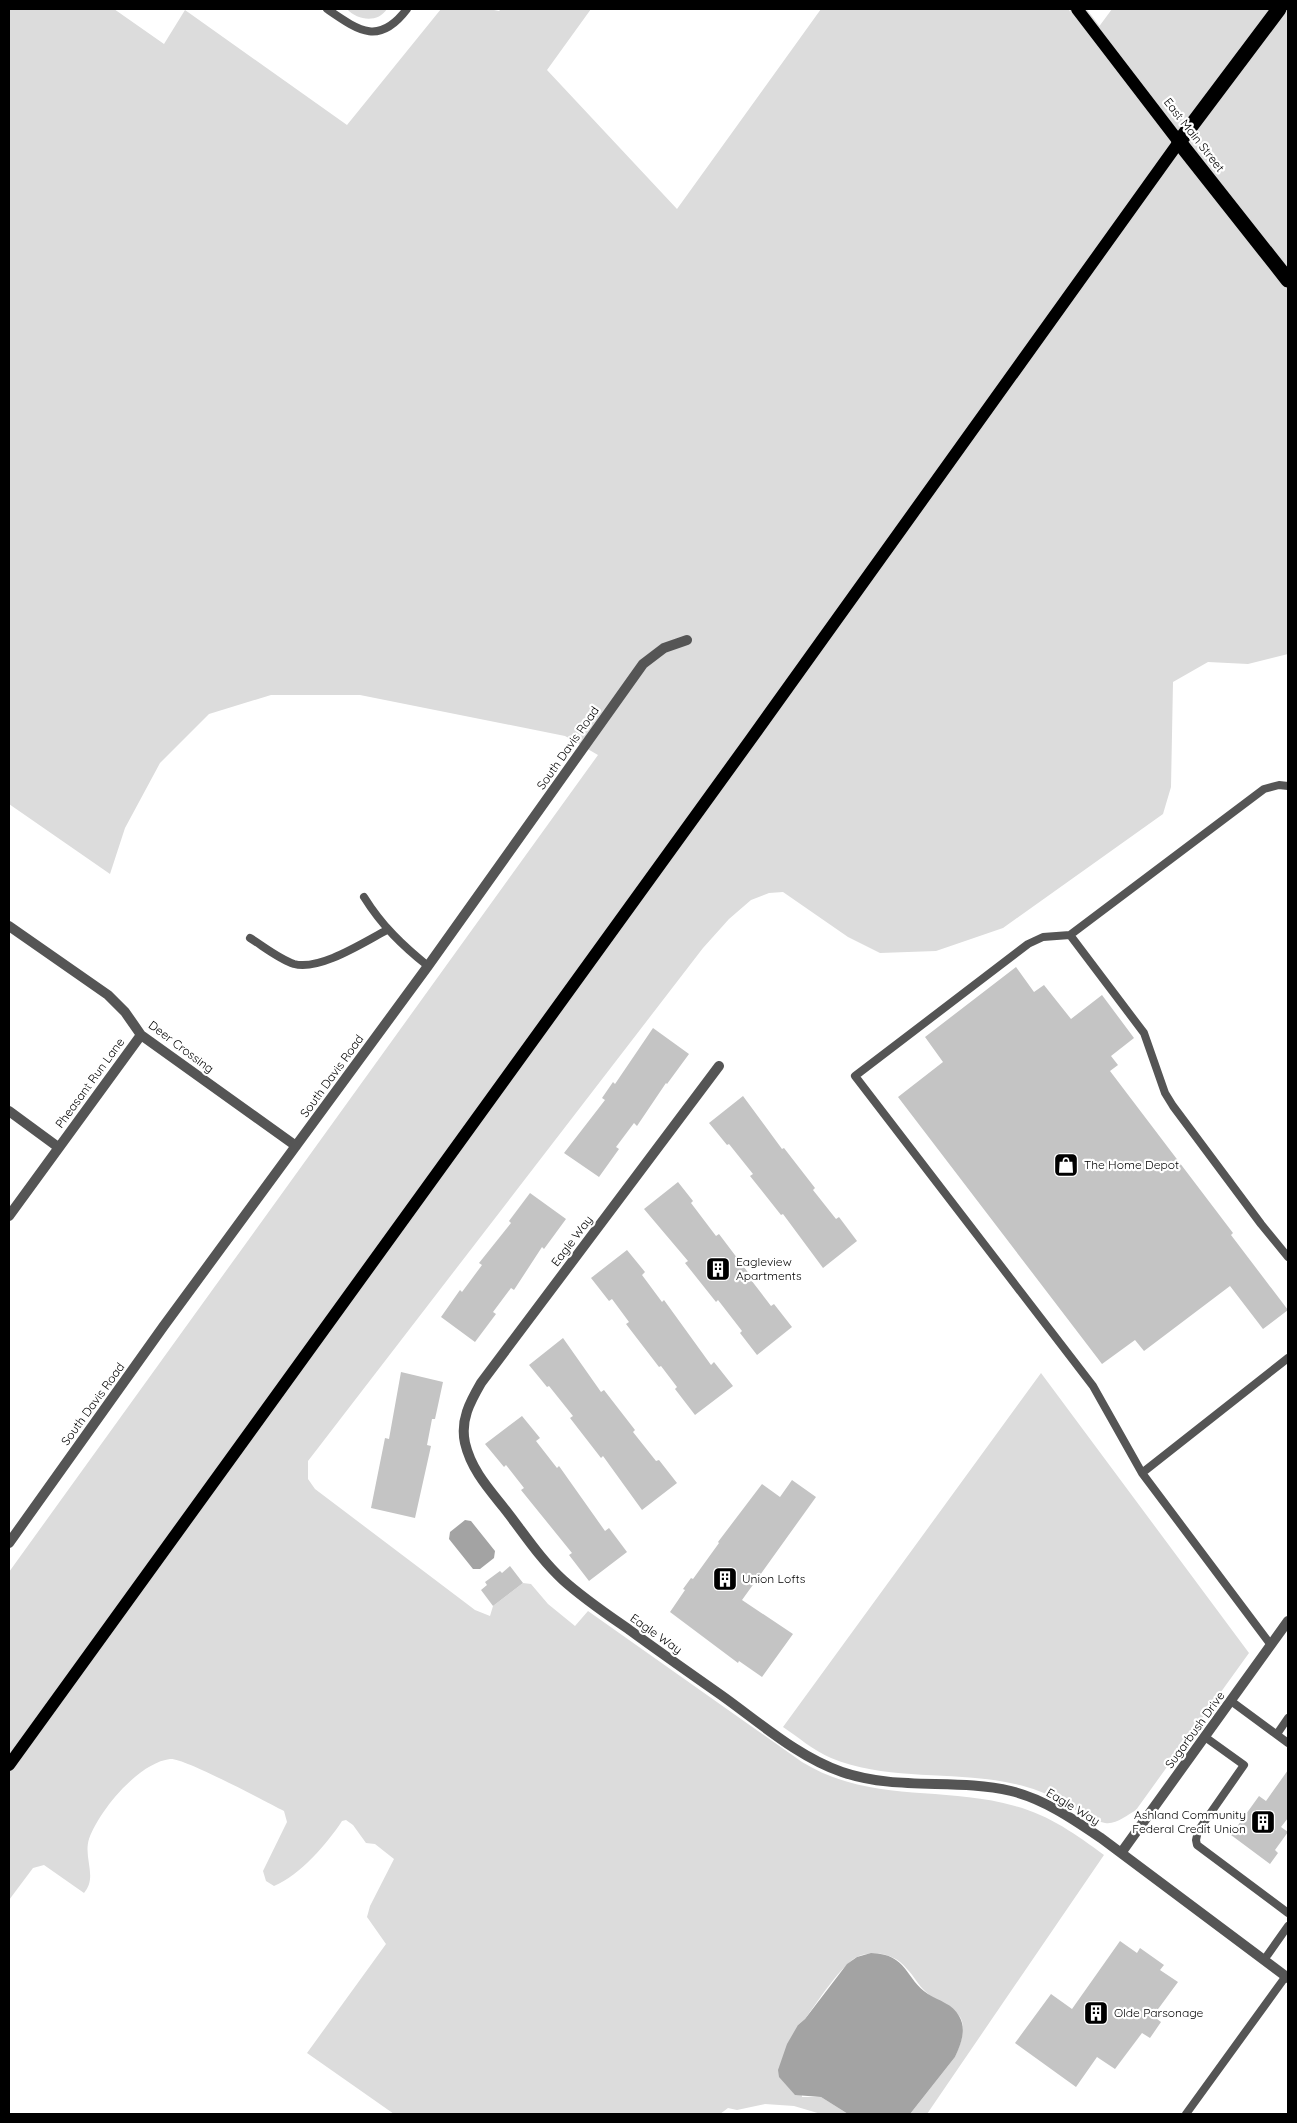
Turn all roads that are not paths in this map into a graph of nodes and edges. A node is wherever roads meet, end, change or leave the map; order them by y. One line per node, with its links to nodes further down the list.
1 (328, 9): 2 (lane)
2 (407, 9)
3 (1077, 9): 5 (main road, East Main Street)
4 (1279, 9): 5 (highway)
5 (1179, 142): 6 (highway, East Main Street); 32 (main road)
6 (1288, 280)
7 (687, 640): 14 (street, South Davis Road)
8 (1288, 786): 12 (lane)
9 (364, 897): 11 (lane)
10 (9, 926): 15 (street, Deer Crossing)
11 (387, 930): 13 (lane); 14 (lane)
12 (1070, 935): 21 (lane); 23 (lane)
13 (250, 938)
14 (428, 966): 18 (street, South Davis Road)
15 (141, 1035): 18 (street, Deer Crossing); 19 (street, Pheasant Run Lane)
16 (719, 1066): 33 (street, Eagle Way)
17 (9, 1111): 19 (street, Pheasant Run Lane)
18 (296, 1146): 24 (street, South Davis Road)
19 (58, 1147): 20 (street, Pheasant Run Lane)
20 (9, 1216)
21 (1288, 1257)
22 (1288, 1358): 23 (lane)
23 (1142, 1473): 26 (lane)
24 (9, 1543)
25 (1288, 1621): 26 (street, Sugarbush Drive)
26 (1271, 1645): 27 (street, Sugarbush Drive)
27 (1231, 1701): 29 (lane); 30 (street, Sugarbush Drive)
28 (1288, 1718): 29 (lane)
29 (1277, 1734): 31 (lane)
30 (1205, 1737): 33 (street, Sugarbush Drive); 34 (lane)
31 (1288, 1743)
32 (9, 1765)
33 (1121, 1853): 36 (street, Eagle Way)
34 (1288, 1913)
35 (1288, 1926): 36 (lane)
36 (1264, 1960): 37 (street, Eagle Way)
37 (1287, 1977): 38 (lane)
38 (1186, 2114)

